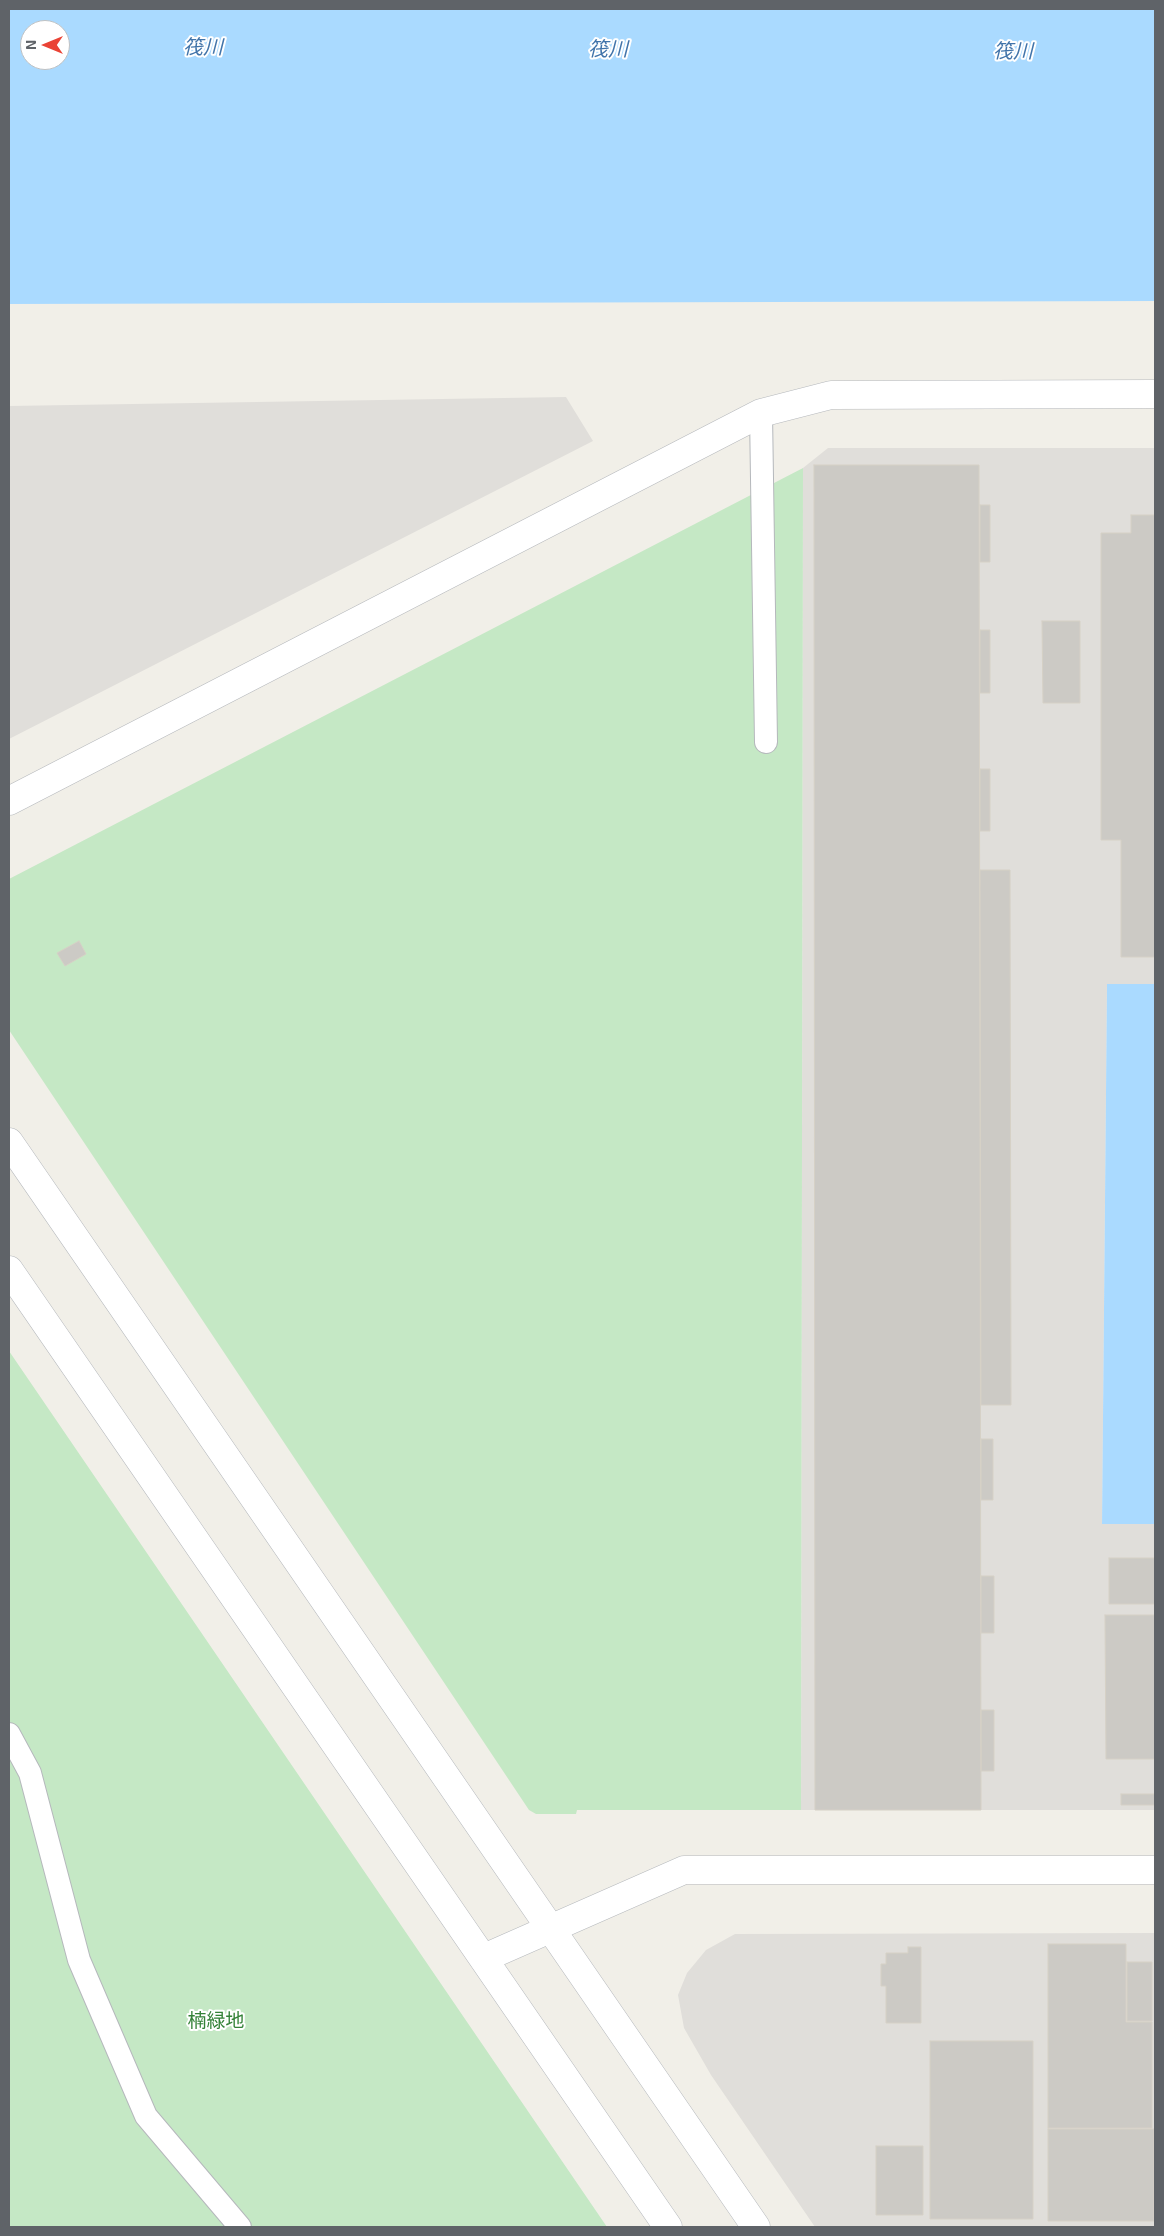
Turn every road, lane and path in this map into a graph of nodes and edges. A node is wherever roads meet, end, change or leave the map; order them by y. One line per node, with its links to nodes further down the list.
1 (1155, 394): 2 (street)
2 (761, 413): 3 (lane); 4 (street)
3 (766, 742)
4 (9, 801)
5 (9, 1142): 9 (street)
6 (9, 1270): 10 (street)
7 (9, 1734): 11 (lane)
8 (1155, 1870): 9 (street)
9 (551, 1928): 10 (street); 13 (street)
10 (484, 1958): 12 (street)
11 (240, 2227)
12 (668, 2227)
13 (756, 2227)

